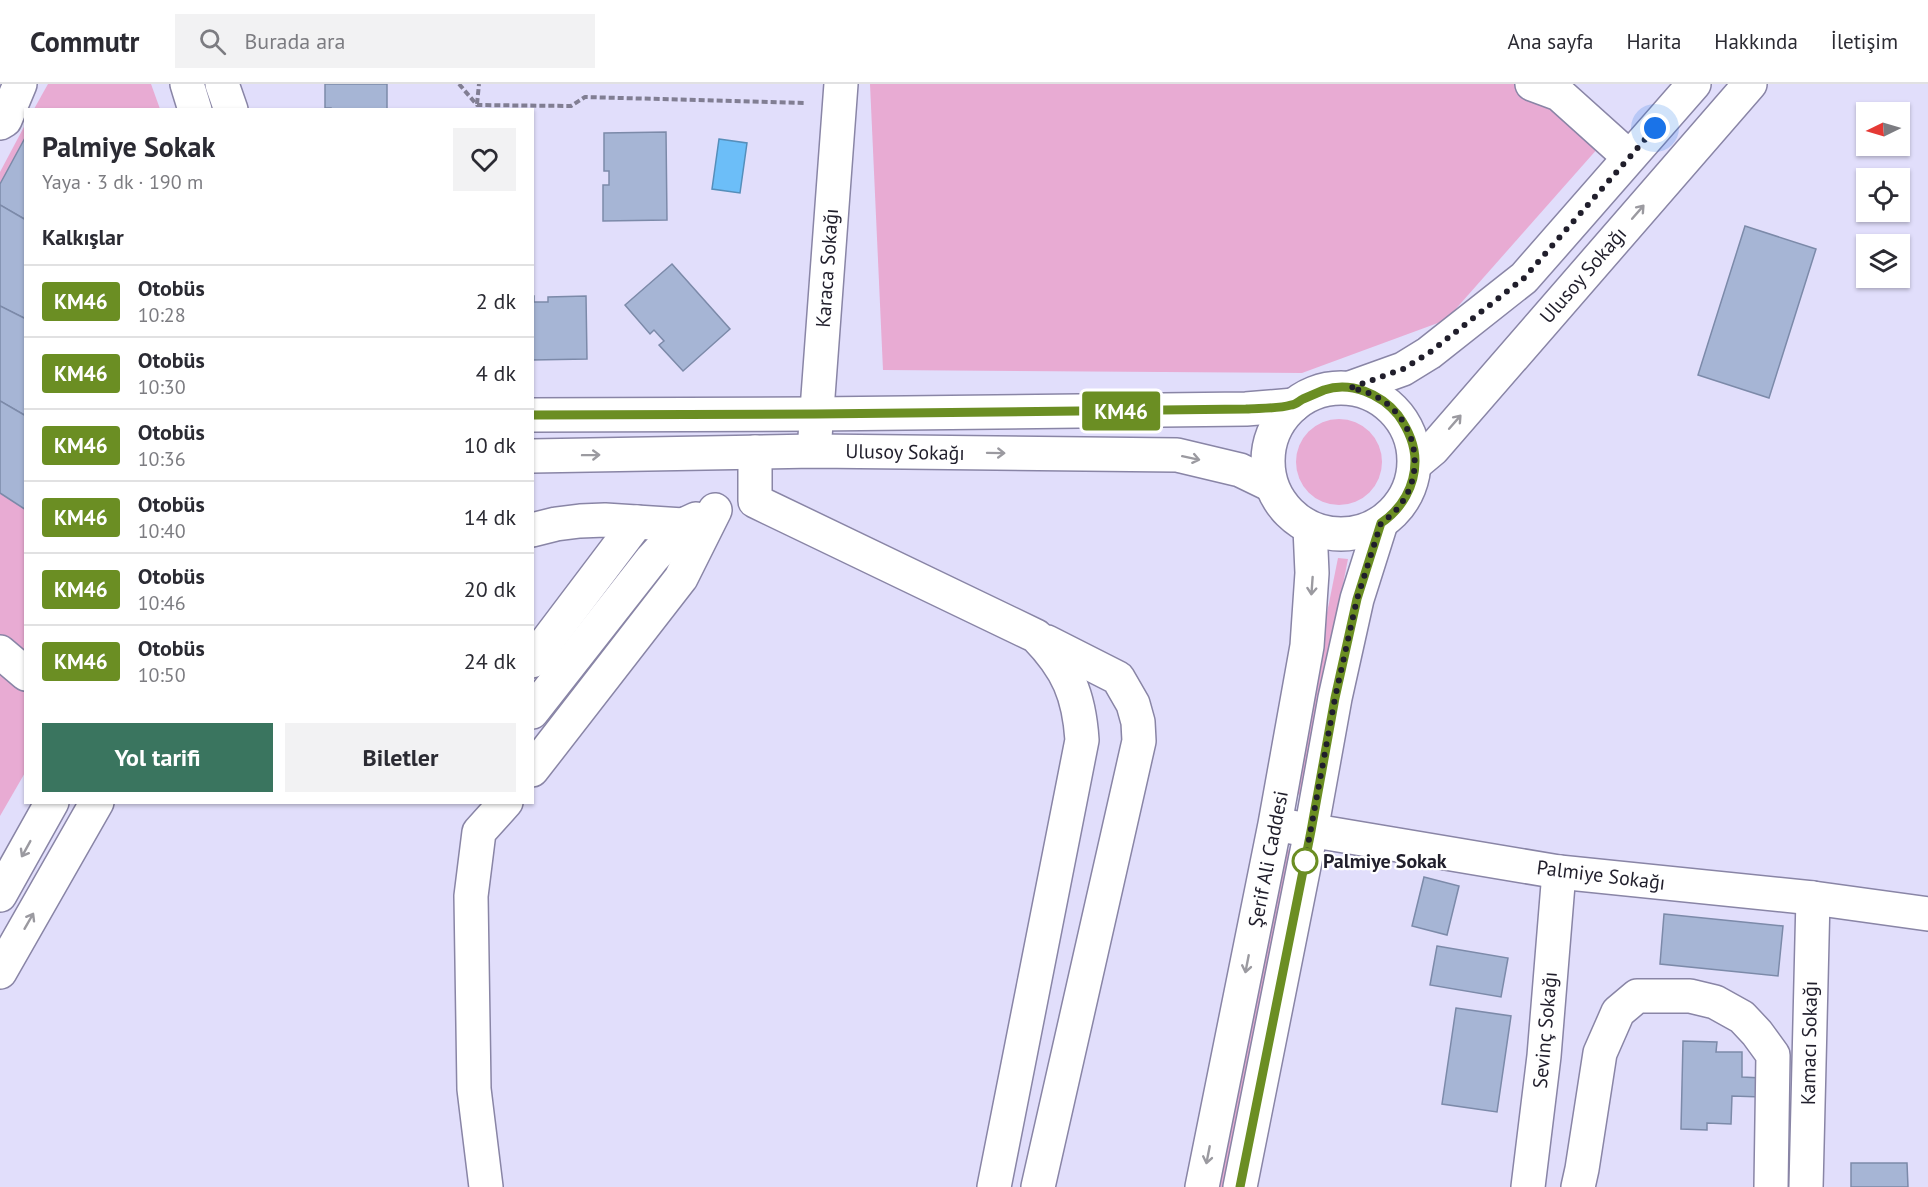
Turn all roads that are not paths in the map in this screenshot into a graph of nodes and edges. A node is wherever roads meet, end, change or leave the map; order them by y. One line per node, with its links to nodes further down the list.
1 (20, 84): 10 (street)
2 (187, 84): 8 (street)
3 (222, 84): 9 (street)
4 (1532, 84): 11 (street)
5 (1694, 84): 11 (street, Ulusoy Sokağı)
6 (1750, 84): 19 (street, Ulusoy Sokağı, one-way to 6)
7 (840, 94): 14 (street, Karaca Sokağı)
8 (194, 108)
9 (230, 108)
10 (0, 123)
11 (1629, 157): 12 (street, Ulusoy Sokağı)
12 (1350, 388): 13 (street, Ulusoy Sokağı); 19 (street, Ulusoy Sokağı)
13 (1294, 405): 14 (street, Ulusoy Sokağı); 20 (street, Ulusoy Sokağı)
14 (816, 414): 15 (street, Ulusoy Sokağı); 16 (street, Karaca Sokağı)
15 (534, 415)
16 (813, 451): 17 (street, Ulusoy Sokağı); 20 (street, Ulusoy Sokağı, one-way to 20)
17 (755, 452): 18 (street, Ulusoy Sokağı, one-way to 17); 21 (street)
18 (534, 456)
19 (1415, 464): 24 (street, Ulusoy Sokağı)
20 (1271, 485): 26 (street, Ulusoy Sokağı)
21 (754, 501): 22 (street); 28 (street)
22 (715, 510): 25 (street); 33 (street)
23 (637, 522): 25 (street); 27 (street); 30 (street)
24 (1381, 523): 26 (street, Ulusoy Sokağı); 39 (street, Şerif Ali Caddesi)
25 (683, 525): 32 (street)
26 (1310, 528): 38 (street, Şerif Ali Caddesi, one-way to 38)
27 (534, 530)
28 (1036, 636): 46 (street); 47 (street)
29 (0, 652): 31 (street)
30 (534, 658)
31 (24, 672)
32 (534, 709)
33 (534, 767)
34 (51, 804): 41 (street, one-way to 41)
35 (96, 804): 44 (street, one-way to 35)
36 (503, 804): 37 (street)
37 (481, 818): 45 (street)
38 (1275, 825): 39 (street, Palmiye Sokağı); 48 (street, Şerif Ali Caddesi, one-way to 48)
39 (1311, 831): 40 (street, Palmiye Sokağı); 49 (street, Şerif Ali Caddesi)
40 (1559, 872): 42 (street, Palmiye Sokağı); 50 (street, Sevinç Sokağı)
41 (0, 895)
42 (1813, 898): 43 (street, Palmiye Sokağı); 53 (street, Kamacı Sokağı)
43 (1928, 914)
44 (0, 972)
45 (486, 1187)
46 (994, 1187)
47 (1038, 1187)
48 (1202, 1187)
49 (1240, 1187)
50 (1528, 1187)
51 (1578, 1187): 52 (street)
52 (1771, 1187)
53 (1806, 1187)

